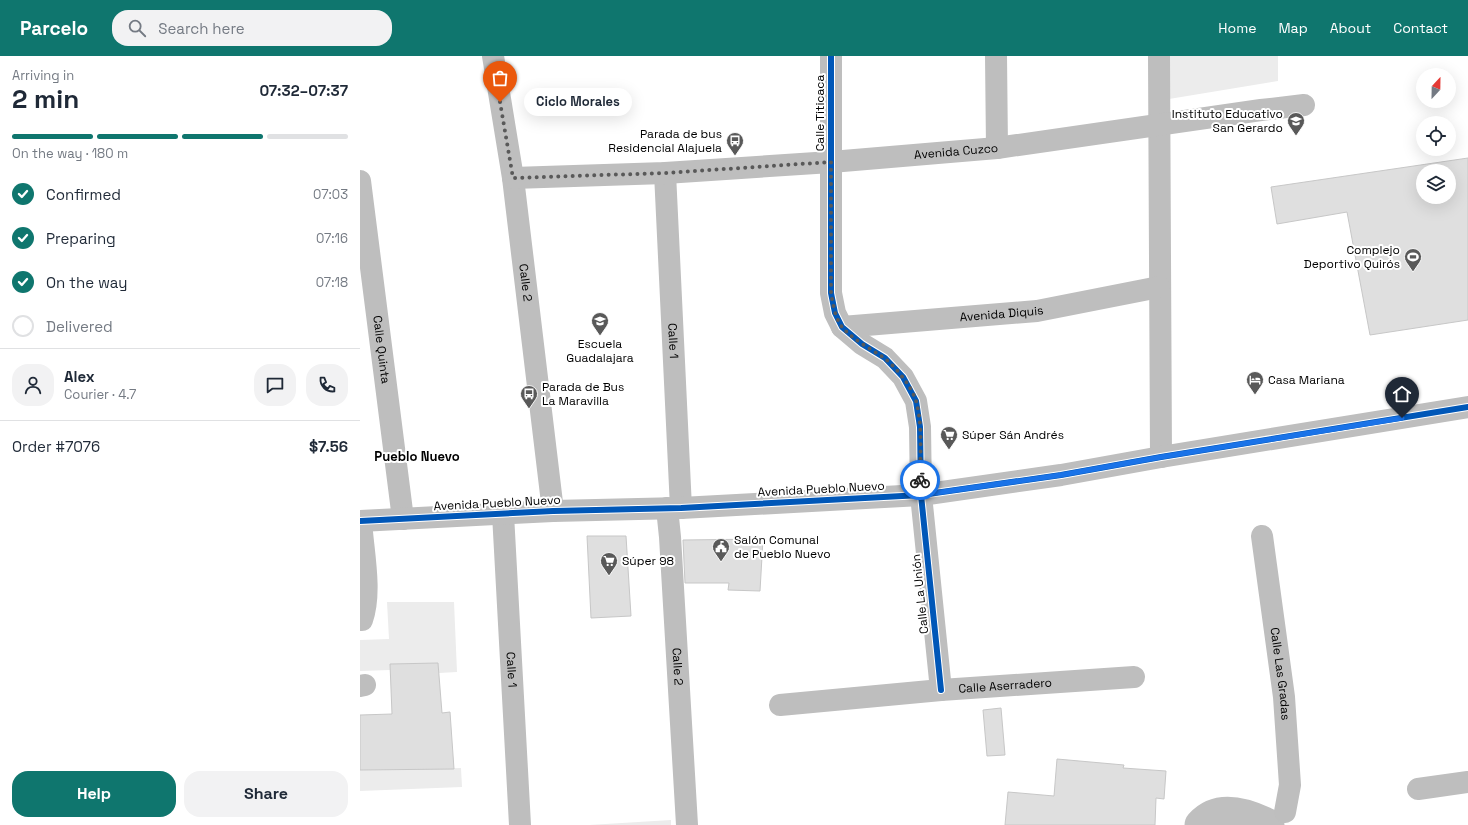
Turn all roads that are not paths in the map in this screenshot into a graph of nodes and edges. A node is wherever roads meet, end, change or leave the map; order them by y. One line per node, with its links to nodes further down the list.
1 (493, 56): 10 (street, Calle 2)
2 (831, 56): 8 (street, Calle Titicaca)
3 (996, 56): 7 (street)
4 (1159, 56): 6 (street)
5 (1304, 105): 6 (street, Avenida Cuzco)
6 (1159, 125): 7 (street, Avenida Cuzco); 13 (street)
7 (997, 148): 8 (street, Avenida Cuzco)
8 (831, 162): 9 (street, Avenida Cuzco); 14 (street, Calle Titicaca)
9 (665, 173): 10 (street, Avenida Cuzco); 18 (street, Calle 1)
10 (513, 178): 19 (street, Calle 2)
11 (360, 181): 12 (street, Calle Quinta)
12 (365, 269): 21 (street, Calle Quinta)
13 (1159, 287): 14 (street, Avenida Diquis); 16 (street)
14 (842, 327): 17 (street, Calle Titicaca)
15 (1468, 407): 16 (street, Avenida Pueblo Nuevo)
16 (1161, 457): 17 (street, Avenida Pueblo Nuevo)
17 (921, 495): 18 (street, Avenida Pueblo Nuevo); 26 (street, Calle La Unión)
18 (674, 508): 19 (street, Avenida Pueblo Nuevo); 32 (street, Calle 2)
19 (552, 511): 20 (street, Avenida Pueblo Nuevo)
20 (503, 514): 21 (street, Avenida Pueblo Nuevo); 31 (street, Calle 1)
21 (402, 519): 22 (street, Avenida Pueblo Nuevo)
22 (360, 521): 24 (street)
23 (1262, 536): 30 (street, Calle Las Gradas)
24 (360, 620)
25 (1134, 677): 26 (street, Calle Aserradero)
26 (941, 690): 27 (street, Calle Aserradero)
27 (780, 705)
28 (1468, 782): 29 (street)
29 (1418, 789)
30 (1285, 812)
31 (520, 825)
32 (687, 825)

